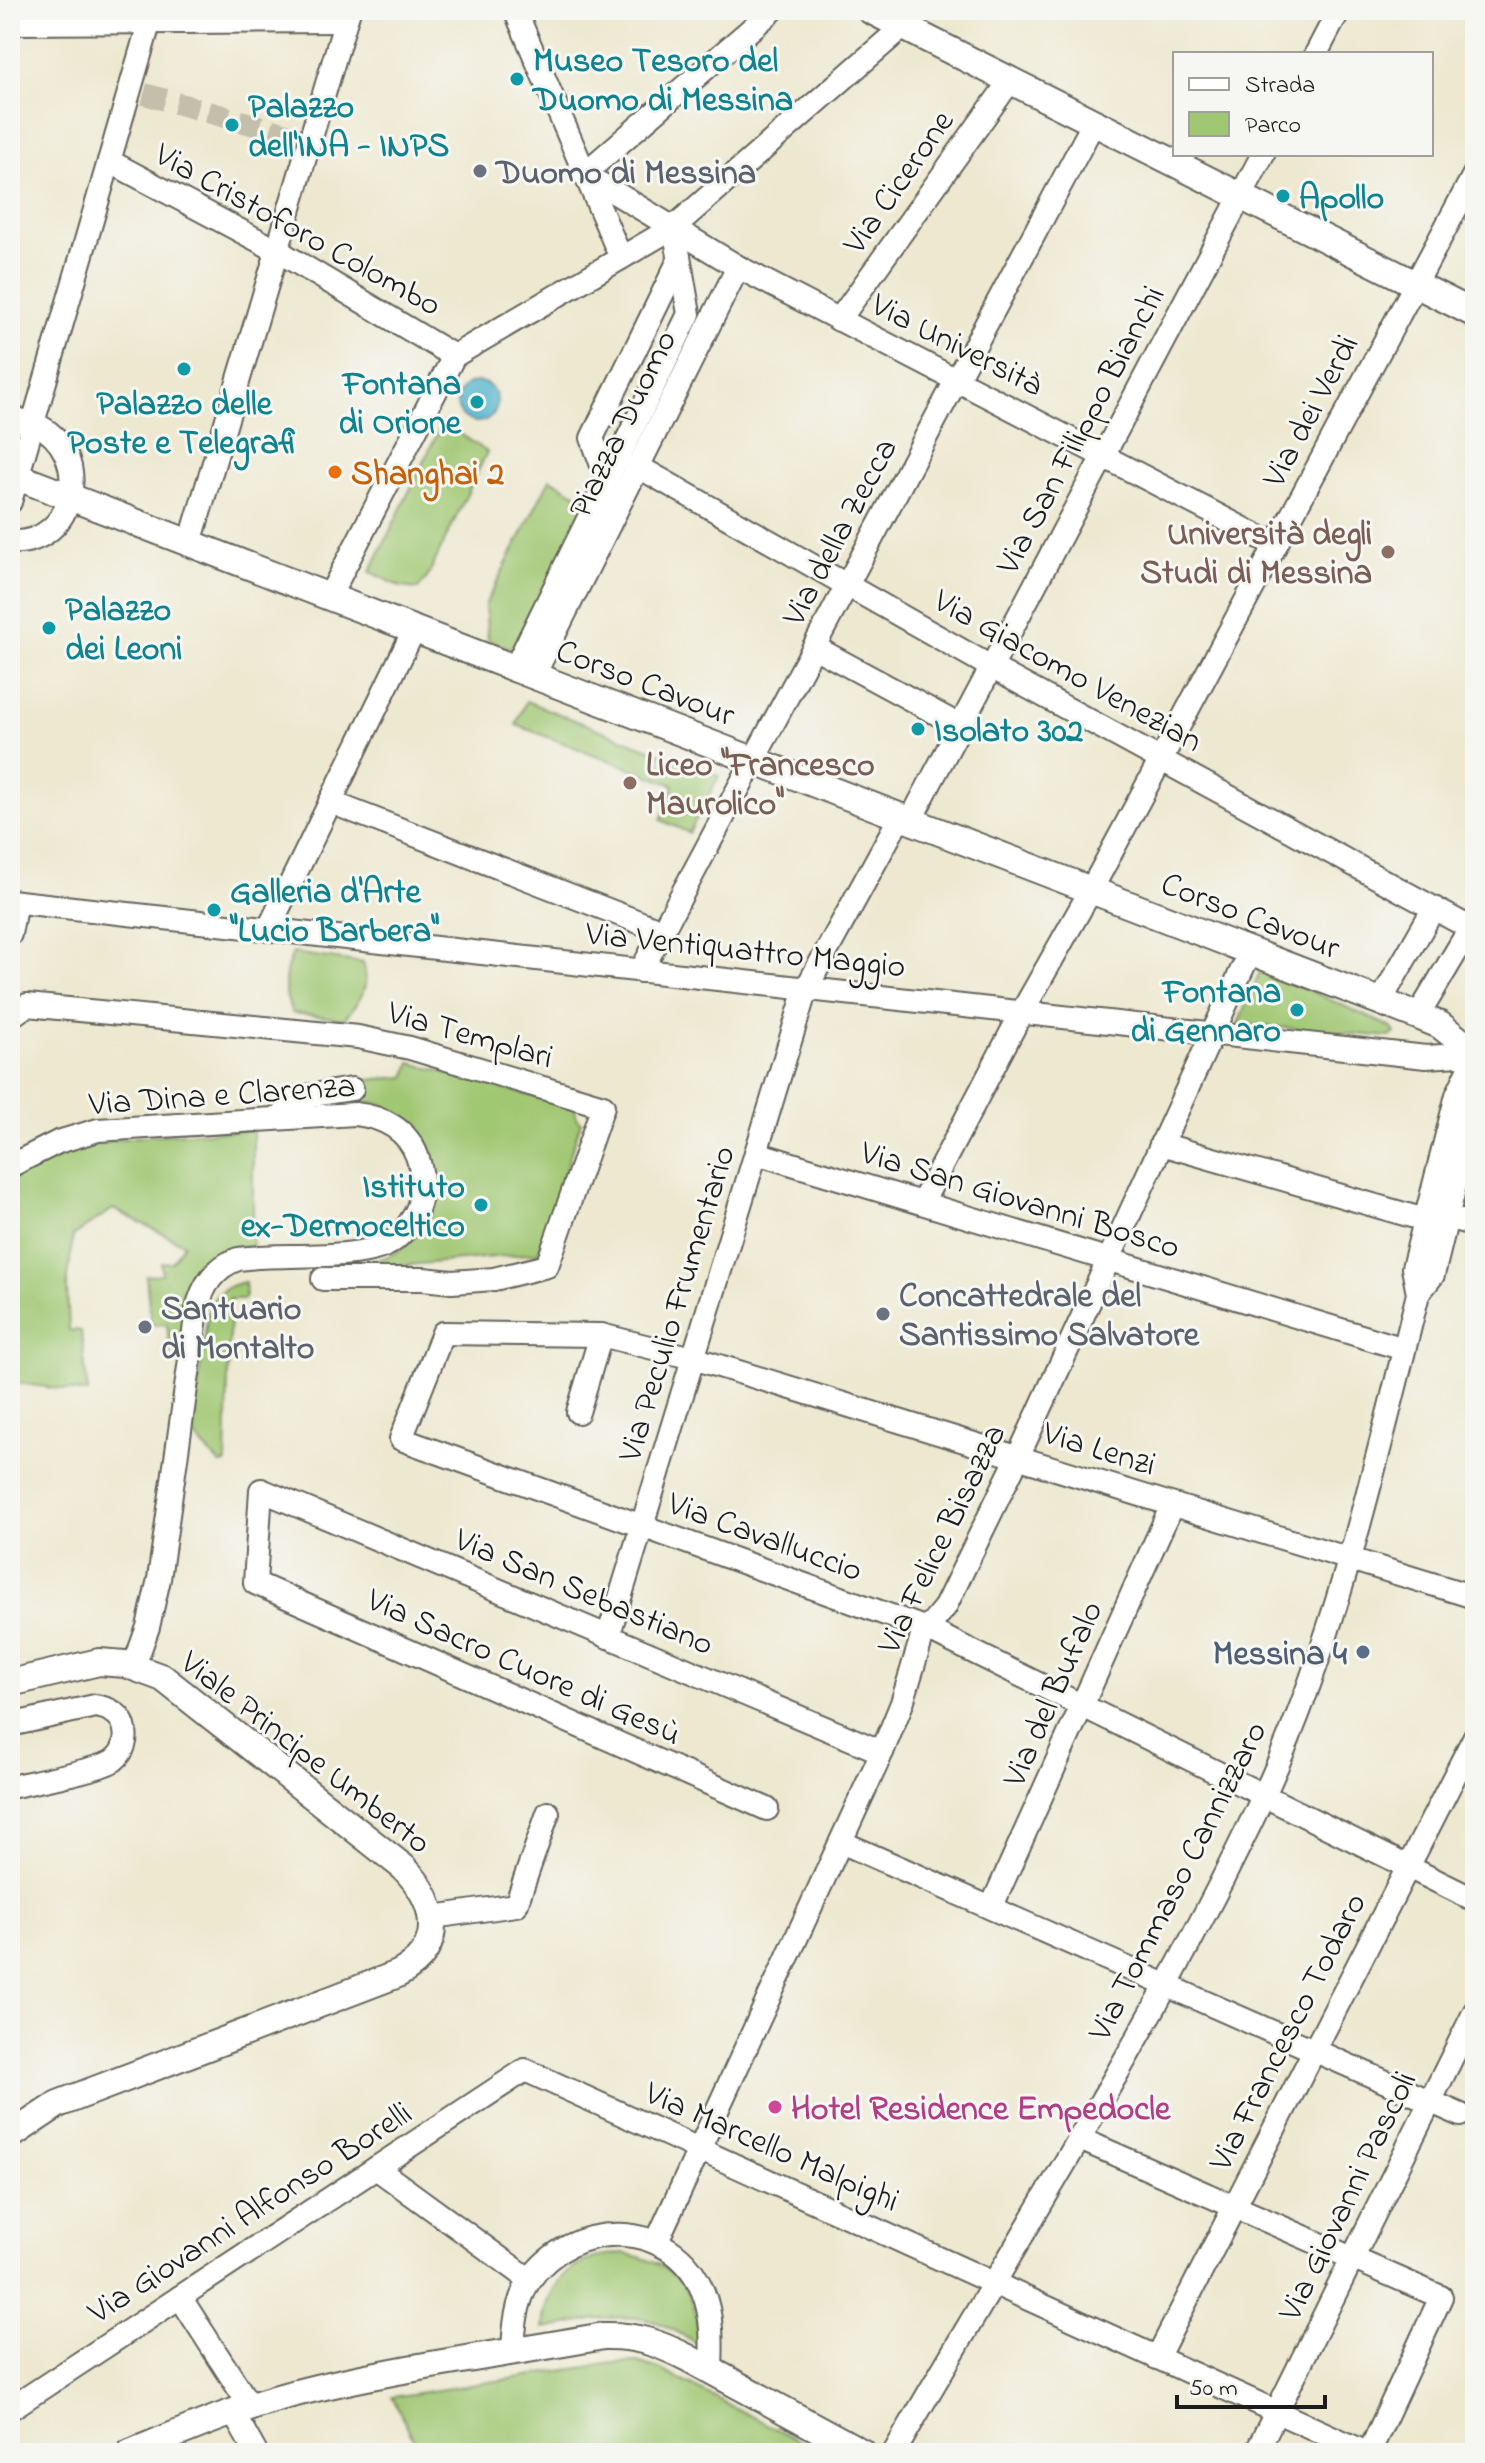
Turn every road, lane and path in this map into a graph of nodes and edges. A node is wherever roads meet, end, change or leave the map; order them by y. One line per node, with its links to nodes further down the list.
1 (515, 10): 15 (street)
2 (773, 10): 15 (street)
3 (870, 10): 7 (main road)
4 (1339, 10): 9 (street)
5 (151, 16): 6 (street); 8 (street); 13 (street)
6 (347, 16): 18 (street)
7 (914, 19): 10 (main road); 17 (street)
8 (10, 23)
9 (1317, 52)
10 (1010, 81): 11 (main road); 24 (street, Via Cicerone)
11 (1094, 122): 16 (main road); 26 (street, Via della Zecca)
12 (1262, 156): 16 (street, Via San Filippo Bianchi)
13 (109, 161): 18 (street, Via Cristoforo Colombo); 27 (street)
14 (1475, 173): 22 (street, Via dei Verdi)
15 (584, 174): 17 (street); 19 (street)
16 (1241, 196): 22 (main road); 28 (street, Via San Filippo Bianchi)
17 (674, 227): 19 (street); 20 (street); 21 (street)
18 (278, 251): 25 (street, Via Cristoforo Colombo); 34 (street)
19 (621, 258): 25 (street)
20 (679, 260): 30 (street); 30 (street, Piazza Duomo)
21 (738, 267): 24 (street, Via Università); 29 (street, Piazza Duomo)
22 (1416, 284): 23 (main road); 35 (street, Via dei Verdi)
23 (1475, 314)
24 (839, 320): 26 (street, Via Università)
25 (454, 356): 37 (street)
26 (956, 381): 28 (street, Via Università); 36 (street, Via della Zecca)
27 (21, 421): 31 (street); 32 (street)
28 (1103, 456): 35 (street, Via Università); 40 (street, Via San Filippo Bianchi)
29 (637, 466): 36 (street, Via Giacomo Venezian); 41 (street, Piazza Duomo)
30 (607, 479): 41 (street)
31 (13, 484): 32 (main road, Corso Cavour)
32 (71, 498): 33 (street); 34 (main road, Corso Cavour)
33 (10, 542)
34 (190, 543): 37 (main road, Corso Cavour)
35 (1275, 545): 43 (street, Via dei Verdi)
36 (847, 586): 39 (street, Via della Zecca); 40 (street, Via Giacomo Venezian)
37 (329, 597): 38 (main road, Corso Cavour)
38 (414, 630): 41 (main road, Corso Cavour); 45 (street)
39 (814, 647): 42 (street); 44 (street, Via della Zecca)
40 (991, 667): 42 (street, Via San Filippo Bianchi); 43 (street, Via Giacomo Venezian)
41 (524, 674): 44 (main road, Corso Cavour)
42 (960, 726): 46 (street, Via San Filippo Bianchi)
43 (1161, 758): 47 (street, Via dei Verdi); 49 (street, Via Giacomo Venezian)
44 (753, 760): 46 (main road, Corso Cavour); 52 (street, Via della Zecca)
45 (330, 802): 51 (street); 52 (street)
46 (905, 819): 47 (main road, Corso Cavour); 55 (street, Via San Filippo Bianchi)
47 (1091, 890): 54 (main road, Corso Cavour); 60 (street, Via dei Verdi)
48 (13, 901): 51 (street, Via Ventiquattro Maggio); 53 (street)
49 (1434, 908): 50 (street, Via Giacomo Venezian); 58 (street)
50 (1473, 924): 59 (street)
51 (268, 930): 56 (street, Via Ventiquattro Maggio)
52 (662, 931): 56 (street, Via della Zecca)
53 (10, 934)
54 (1250, 952): 58 (main road, Corso Cavour); 62 (street, Via Felice Bisazza)
55 (823, 958): 57 (street, Via Peculio Frumentario)
56 (641, 971): 57 (street, Via Ventiquattro Maggio)
57 (806, 989): 60 (street, Via Ventiquattro Maggio); 68 (street, Via Peculio Frumentario)
58 (1380, 1002): 59 (main road, Corso Cavour)
59 (1423, 1008): 63 (main road, Corso Cavour)
60 (1022, 1012): 62 (street, Via Ventiquattro Maggio); 70 (street, Via dei Verdi)
61 (10, 1017): 74 (street, Via Templari)
62 (1213, 1033): 63 (street, Via Ventiquattro Maggio); 67 (street, Via Felice Bisazza)
63 (1475, 1054): 71 (street, Via Tommaso Cannizzaro)
64 (352, 1089): 66 (street)
65 (1475, 1104): 71 (street, Via Tommaso Cannizzaro)
66 (282, 1117): 69 (street, Via Dina e Clarenza); 88 (street, Via Dina e Clarenza)
67 (1161, 1144): 71 (street); 73 (street, Via Felice Bisazza)
68 (756, 1153): 70 (street, Via San Giovanni Bosco); 77 (street, Via Peculio Frumentario)
69 (10, 1166)
70 (922, 1203): 73 (street, Via San Giovanni Bosco)
71 (1436, 1219): 72 (street); 76 (street, Via Tommaso Cannizzaro)
72 (1475, 1225)
73 (1108, 1260): 76 (street, Via San Giovanni Bosco); 80 (street, Via Felice Bisazza)
74 (323, 1279)
75 (601, 1335): 77 (street, Via Lenzi); 78 (street); 79 (street, Via Lenzi)
76 (1404, 1349): 84 (street, Via Tommaso Cannizzaro)
77 (693, 1358): 80 (street, Via Lenzi); 83 (street, Via Peculio Frumentario)
78 (578, 1412)
79 (401, 1439): 83 (street, Via Cavalluccio)
80 (1018, 1457): 82 (street, Via Lenzi); 86 (street, Via Felice Bisazza)
81 (261, 1490): 87 (street, Via San Sebastiano); 96 (street, Via Sacro Cuore di Gesù)
82 (1172, 1505): 84 (street, Via Lenzi); 90 (street, Via del Bufalo)
83 (642, 1527): 86 (street, Via Cavalluccio); 87 (street, Via Peculio Frumentario)
84 (1349, 1559): 85 (street, Via Lenzi); 95 (street, Via Tommaso Cannizzaro)
85 (1473, 1598)
86 (927, 1629): 90 (street, Via Cavalluccio); 93 (street, Via Felice Bisazza)
87 (608, 1637): 93 (street, Via San Sebastiano)
88 (134, 1666): 89 (main road, Viale Principe Umberto); 102 (main road, Viale Principe Umberto)
89 (10, 1683)
90 (1082, 1706): 95 (street, Via Cavalluccio); 101 (street, Via del Bufalo)
91 (10, 1725): 94 (street)
92 (1475, 1736): 99 (street, Via Francesco Todaro)
93 (882, 1752): 98 (street, Via Felice Bisazza)
94 (10, 1787)
95 (1264, 1796): 99 (street, Via Cavalluccio); 103 (street, Via Tommaso Cannizzaro)
96 (767, 1809)
97 (548, 1813): 102 (street)
98 (841, 1842): 101 (street); 111 (street, Via Felice Bisazza)
99 (1408, 1867): 100 (street, Via Cavalluccio); 105 (street, Via Francesco Todaro)
100 (1475, 1900)
101 (991, 1908): 103 (street)
102 (433, 1917): 109 (main road)
103 (1167, 1985): 105 (street); 110 (street, Via Tommaso Cannizzaro)
104 (1475, 2011): 107 (street, Via Giovanni Pascoli)
105 (1314, 2050): 107 (street); 113 (street, Via Francesco Todaro)
106 (525, 2070): 111 (street, Via Marcello Malpighi); 112 (street, Via Giovanni Alfonso Borelli)
107 (1430, 2101): 108 (street); 115 (street, Via Giovanni Pascoli)
108 (1461, 2115)
109 (10, 2136)
110 (1080, 2139): 113 (street); 117 (street, Via Tommaso Cannizzaro)
111 (699, 2149): 114 (street, Via Felice Bisazza); 117 (street, Via Marcello Malpighi)
112 (376, 2168): 116 (street); 118 (street, Via Giovanni Alfonso Borelli)
113 (1235, 2207): 115 (street); 120 (street, Via Francesco Todaro)
114 (656, 2243): 116 (street); 121 (street)
115 (1353, 2258): 124 (street, Via Giovanni Pascoli); 130 (street)
116 (530, 2280): 119 (street)
117 (992, 2283): 120 (street, Via Marcello Malpighi); 128 (street, Via Tommaso Cannizzaro)
118 (180, 2297): 122 (street, Via Giovanni Alfonso Borelli); 123 (street)
119 (513, 2352): 121 (main road); 123 (main road)
120 (1157, 2358): 124 (street, Via Marcello Malpighi)
121 (711, 2370): 127 (main road)
122 (10, 2409)
123 (242, 2409): 125 (main road); 126 (street)
124 (1277, 2412): 129 (street, Via Giovanni Pascoli); 130 (street, Via Marcello Malpighi)
125 (130, 2453)
126 (256, 2453)
127 (863, 2453)
128 (894, 2453)
129 (1256, 2453)
130 (1368, 2453)

